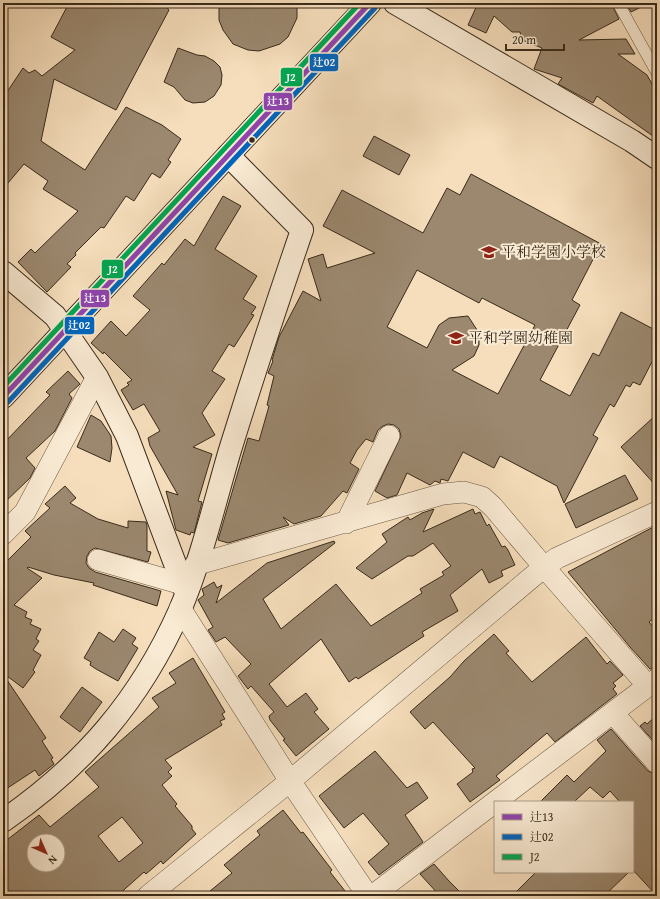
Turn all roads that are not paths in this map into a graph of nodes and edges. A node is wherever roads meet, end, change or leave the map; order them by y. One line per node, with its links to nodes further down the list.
1 (370, 3): 5 (street)
2 (395, 3): 6 (street)
3 (618, 3): 4 (lane)
4 (657, 73)
5 (228, 155): 8 (street); 16 (street)
6 (657, 158)
7 (3, 272): 8 (street)
8 (65, 331): 9 (street); 10 (street)
9 (97, 377): 14 (street); 18 (street)
10 (3, 398)
11 (389, 436): 13 (street)
12 (657, 512): 17 (street)
13 (346, 523): 16 (street); 17 (street)
14 (3, 534)
15 (98, 560): 18 (street)
16 (196, 565): 18 (street)
17 (544, 567): 19 (street); 22 (street)
18 (183, 595): 22 (street); 25 (street)
19 (652, 683): 20 (street)
20 (613, 713): 21 (street); 23 (street)
21 (657, 763)
22 (290, 781): 26 (street); 27 (street)
23 (496, 801)
24 (494, 803): 28 (street)
25 (3, 821)
26 (148, 896)
27 (368, 896)
28 (372, 896)

